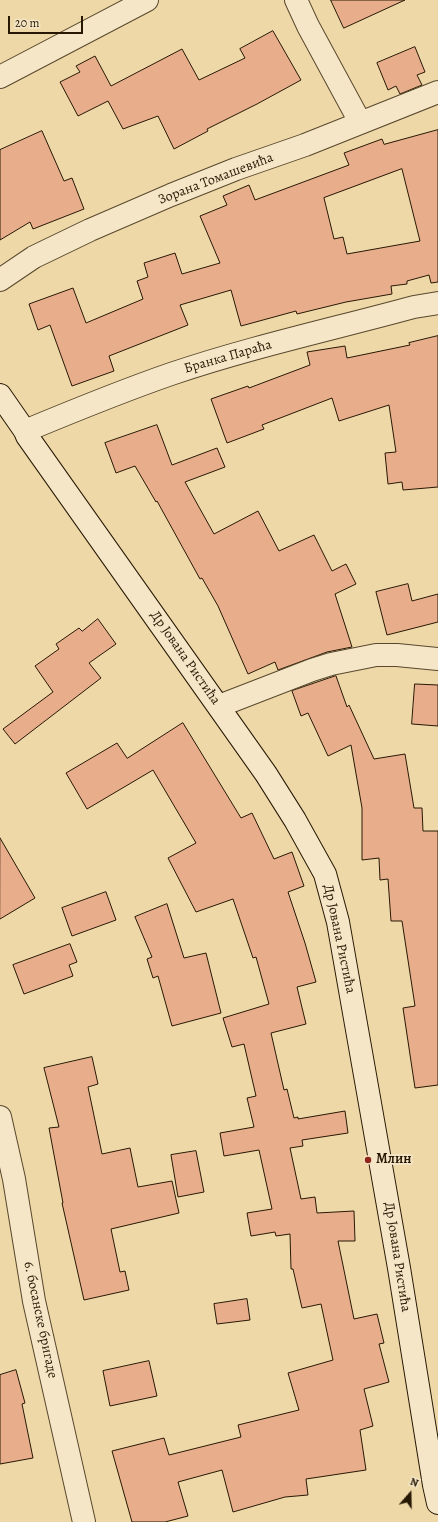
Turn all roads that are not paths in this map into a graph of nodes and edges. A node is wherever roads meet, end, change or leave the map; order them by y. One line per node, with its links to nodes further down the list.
1 (148, 0): 3 (street)
2 (296, 0): 5 (street)
3 (0, 77)
4 (438, 92): 5 (street, Зорана Томашевића)
5 (360, 122): 6 (street, Зорана Томашевића)
6 (0, 280)
7 (438, 303): 9 (street, Бранка Параћа)
8 (0, 395): 9 (street, Др Јована Ристића)
9 (25, 431): 11 (street, Др Јована Ристића)
10 (438, 659): 11 (street)
11 (219, 706): 13 (street, Др Јована Ристића)
12 (0, 1117): 14 (street, 6. босанске бригаде)
13 (438, 1503)
14 (84, 1522)

